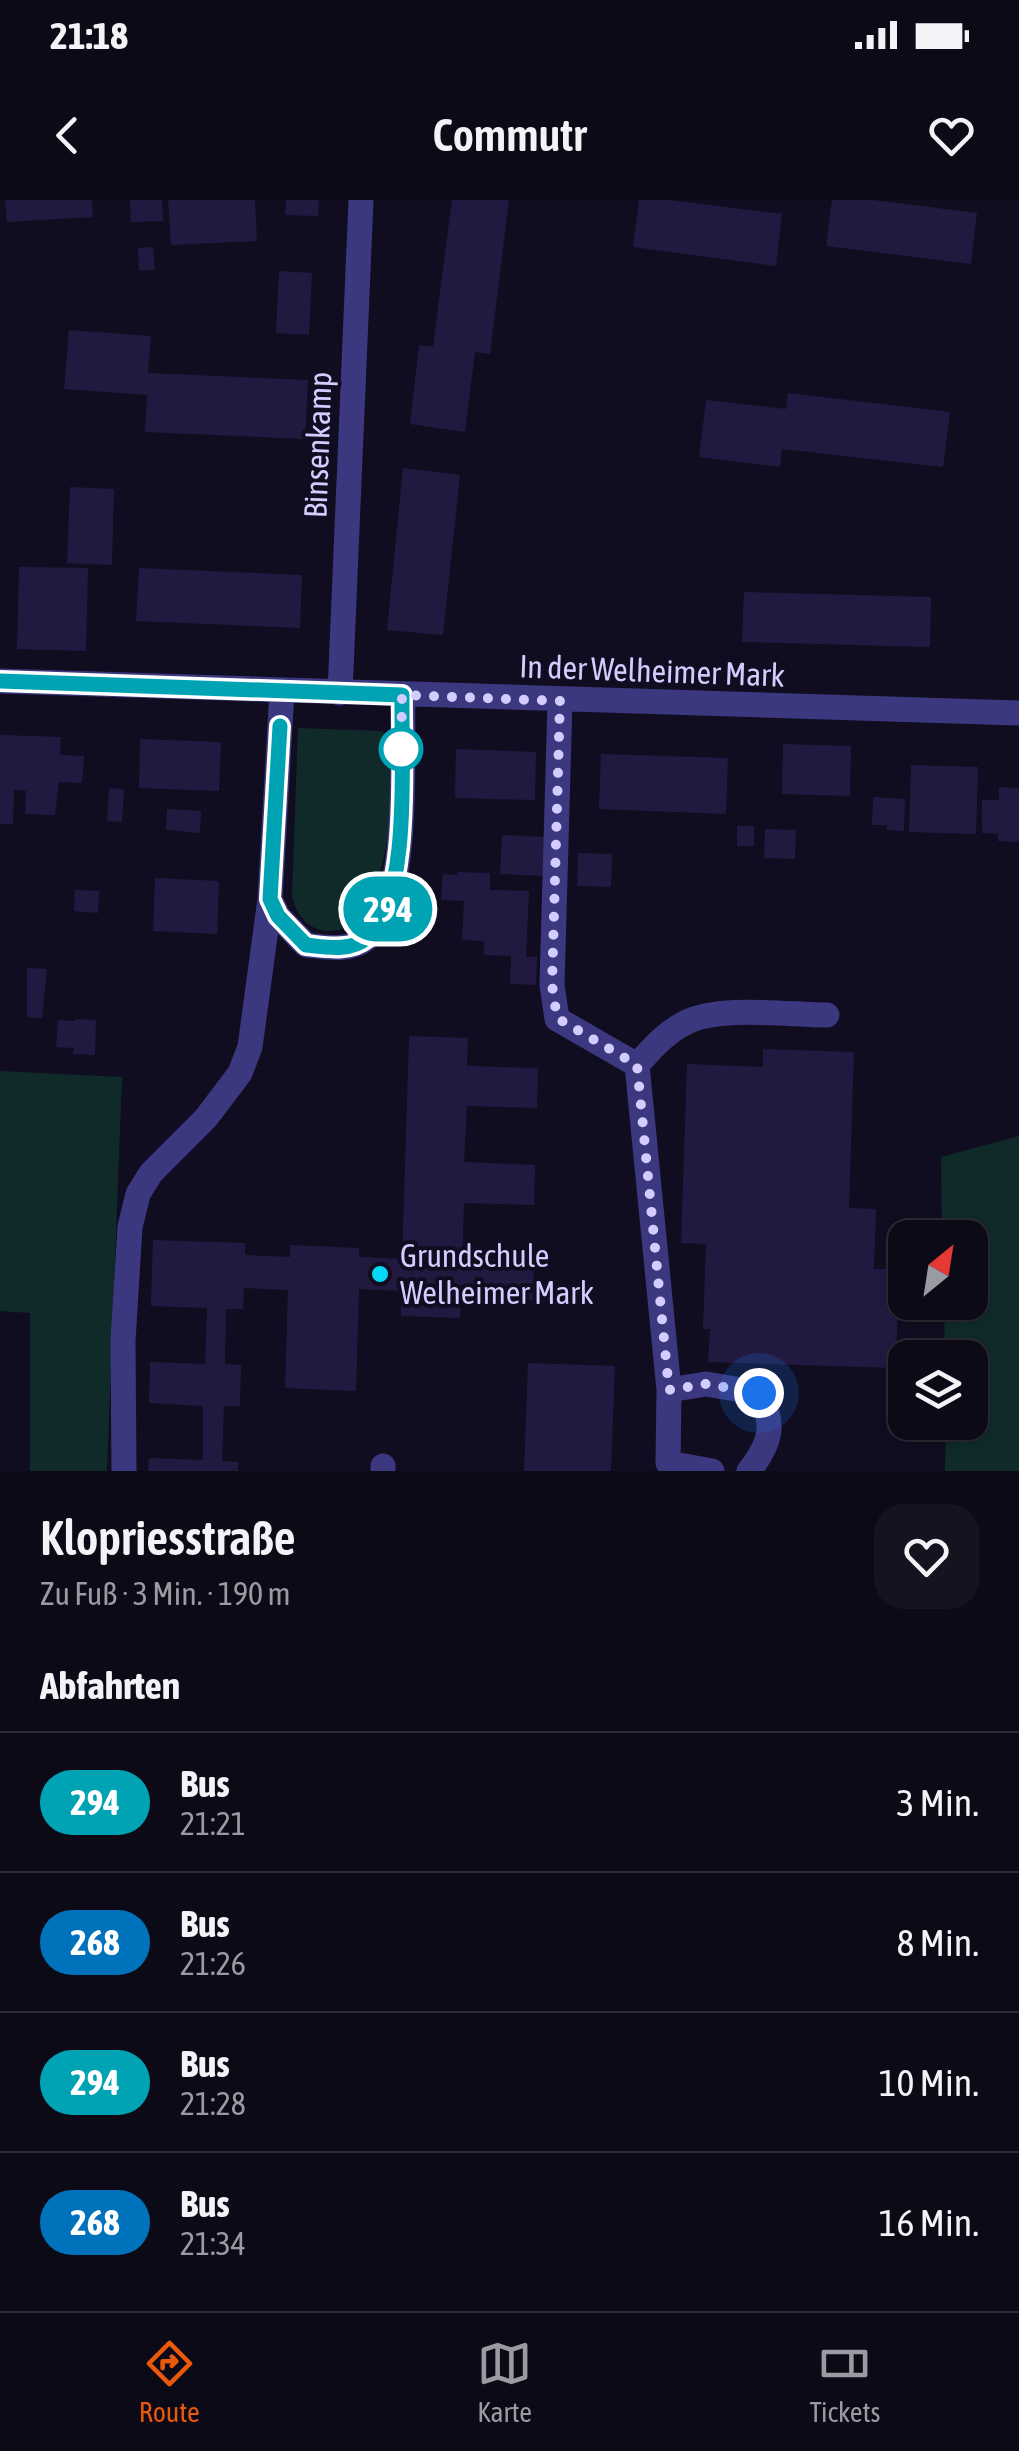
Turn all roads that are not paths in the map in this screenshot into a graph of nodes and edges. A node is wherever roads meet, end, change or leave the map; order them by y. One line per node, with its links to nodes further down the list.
1 (361, 200): 5 (street, Binsenkamp)
2 (0, 681): 4 (street, In der Welheimer Mark)
3 (1019, 686): 8 (street)
4 (282, 691): 5 (street, In der Welheimer Mark); 9 (street)
5 (340, 692): 6 (street, In der Welheimer Mark)
6 (402, 695): 7 (street, In der Welheimer Mark); 9 (street)
7 (560, 701): 8 (street, In der Welheimer Mark); 11 (street)
8 (1019, 713)
9 (270, 899): 13 (street)
10 (827, 1015): 11 (street)
11 (637, 1065): 12 (street)
12 (669, 1390): 14 (street); 15 (street)
13 (124, 1471)
14 (712, 1471)
15 (749, 1471)

